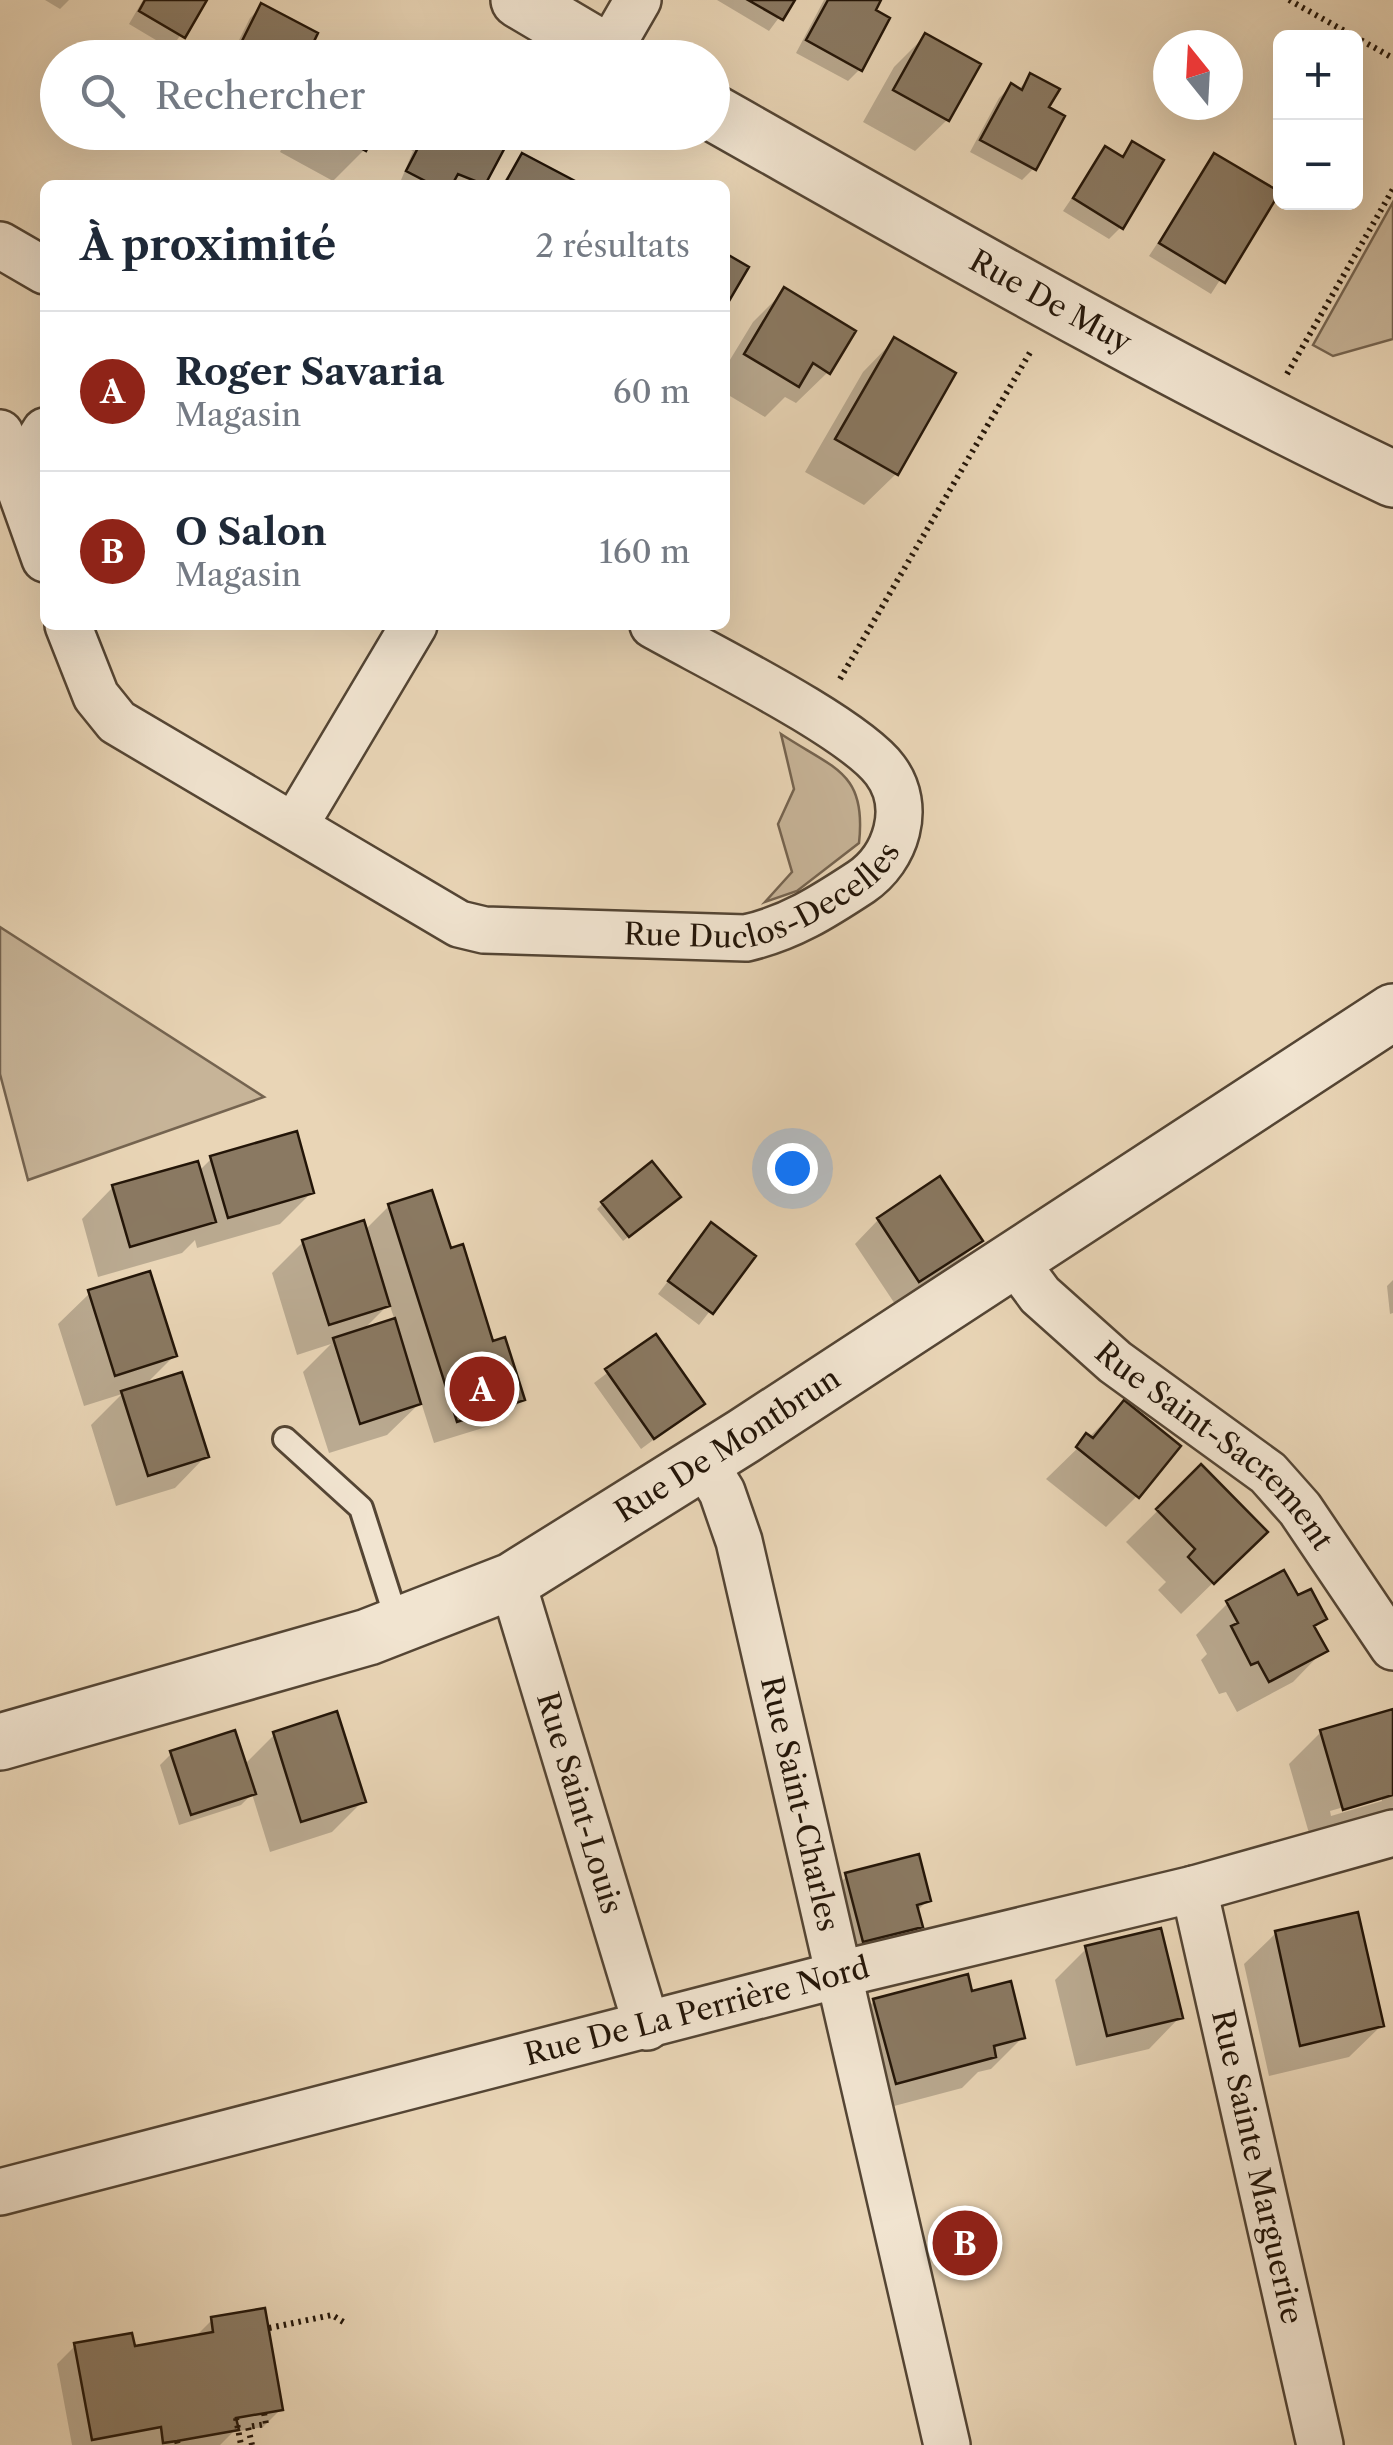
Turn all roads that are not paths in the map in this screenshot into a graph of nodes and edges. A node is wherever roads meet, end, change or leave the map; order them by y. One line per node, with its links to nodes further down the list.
1 (519, 0): 3 (street)
2 (638, 0): 4 (street)
3 (587, 40)
4 (620, 40)
5 (730, 122): 11 (street, Rue De Muy)
6 (0, 245): 7 (street)
7 (40, 268)
8 (0, 433): 10 (street)
9 (40, 439): 10 (street)
10 (16, 477): 12 (street)
11 (1393, 479)
12 (40, 545)
13 (70, 630): 16 (street, Rue Duclos-Decelles)
14 (411, 630): 16 (street)
15 (662, 630): 16 (street, Rue Duclos-Decelles)
16 (296, 825)
17 (1393, 1012): 18 (street, Rue De Montbrun)
18 (1014, 1260): 20 (street, Rue De Montbrun); 23 (street, Rue Saint-Sacrement)
19 (286, 1439): 22 (lane)
20 (703, 1460): 21 (street, Rue De Montbrun); 27 (street, Rue Saint-Charles)
21 (512, 1581): 22 (street, Rue De Montbrun); 28 (street, Rue Saint-Louis)
22 (399, 1627): 24 (street, Rue De Montbrun)
23 (1393, 1648)
24 (0, 1742)
25 (1393, 1834): 26 (street, Rue De La Perrière Nord)
26 (1194, 1889): 27 (street, Rue De La Perrière Nord); 31 (street, Rue Sainte Marguerite)
27 (842, 1976): 28 (street, Rue De La Perrière Nord); 30 (street, Rue Saint-Charles)
28 (647, 2028): 29 (street, Rue De La Perrière Nord)
29 (0, 2192)
30 (947, 2445)
31 (1320, 2445)

